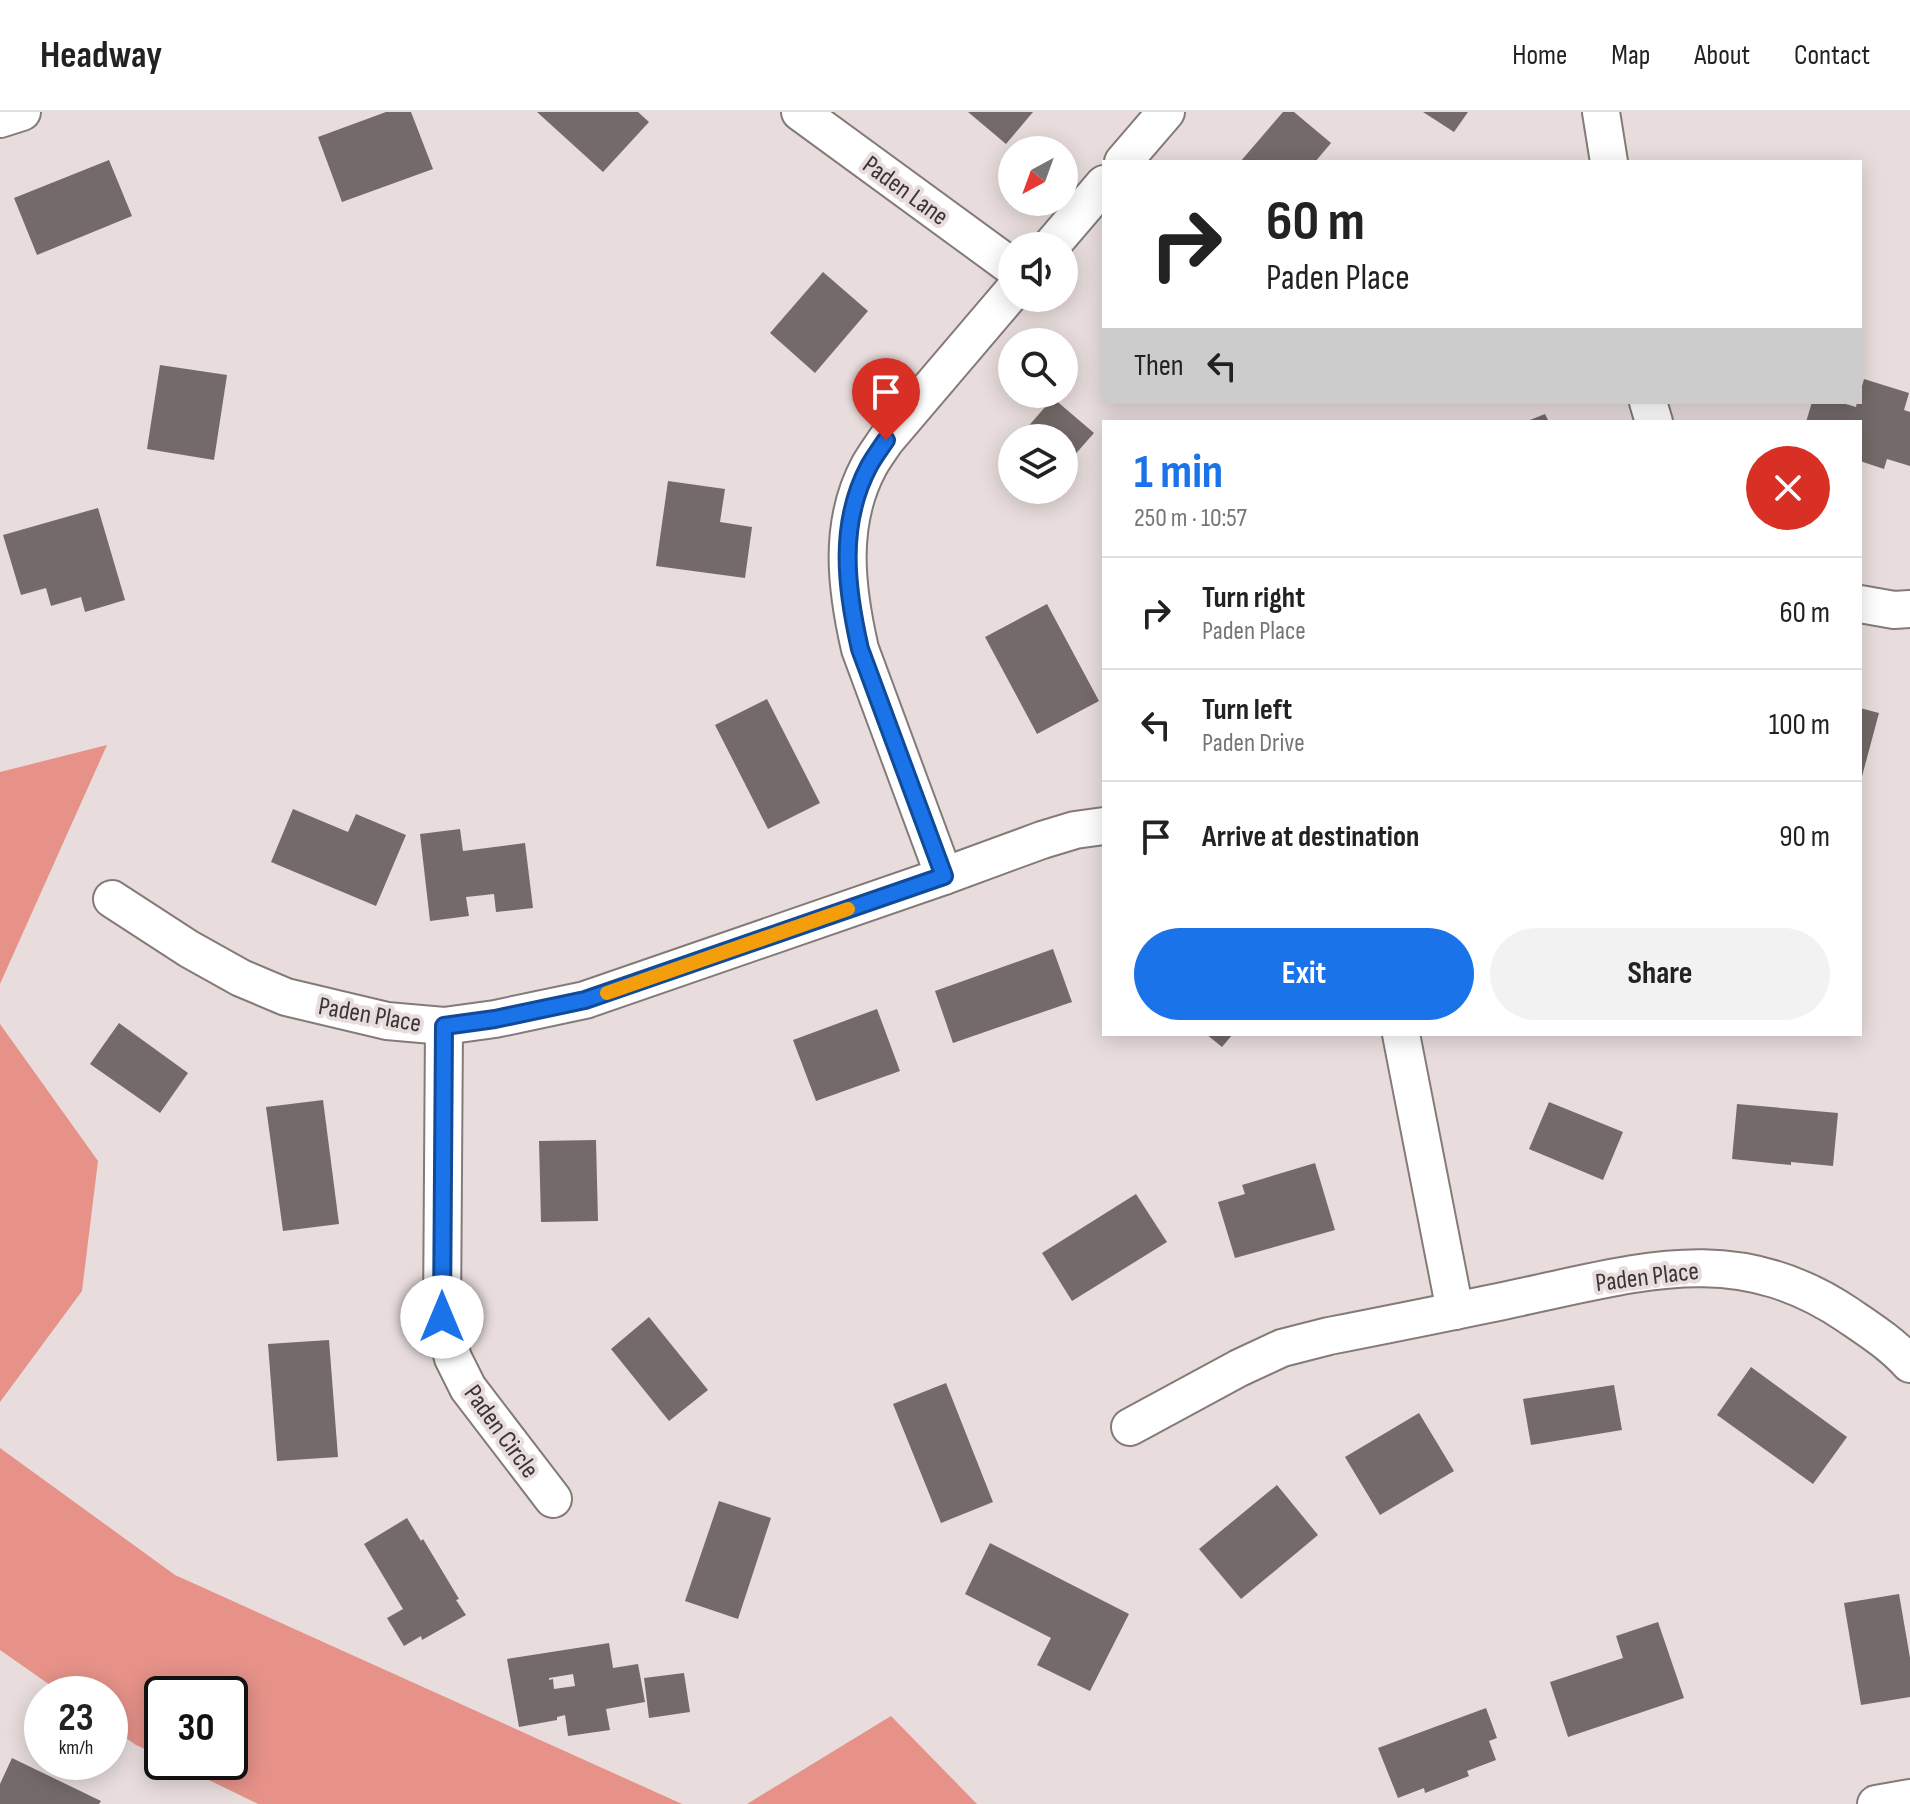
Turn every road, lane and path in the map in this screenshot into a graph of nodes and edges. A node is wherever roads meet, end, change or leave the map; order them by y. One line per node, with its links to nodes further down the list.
1 (22, 112): 5 (street)
2 (800, 112): 10 (street, Paden Lane)
3 (1166, 112): 6 (street)
4 (1601, 112): 7 (street)
5 (0, 119)
6 (1125, 160)
7 (1609, 160)
8 (1102, 186): 9 (street)
9 (1063, 232)
10 (998, 257)
11 (998, 308): 15 (street)
12 (1862, 604): 13 (street)
13 (1910, 609)
14 (1102, 826): 15 (street, Paden Place)
15 (944, 876): 17 (street, Paden Place)
16 (112, 899): 17 (street, Paden Place)
17 (444, 1026): 22 (street, Paden Circle)
18 (1401, 1036): 19 (street)
19 (1455, 1311): 20 (street, Paden Place); 21 (street, Paden Place)
20 (1909, 1362)
21 (1130, 1427)
22 (553, 1499)
23 (1910, 1798): 24 (street)
24 (1876, 1804)

